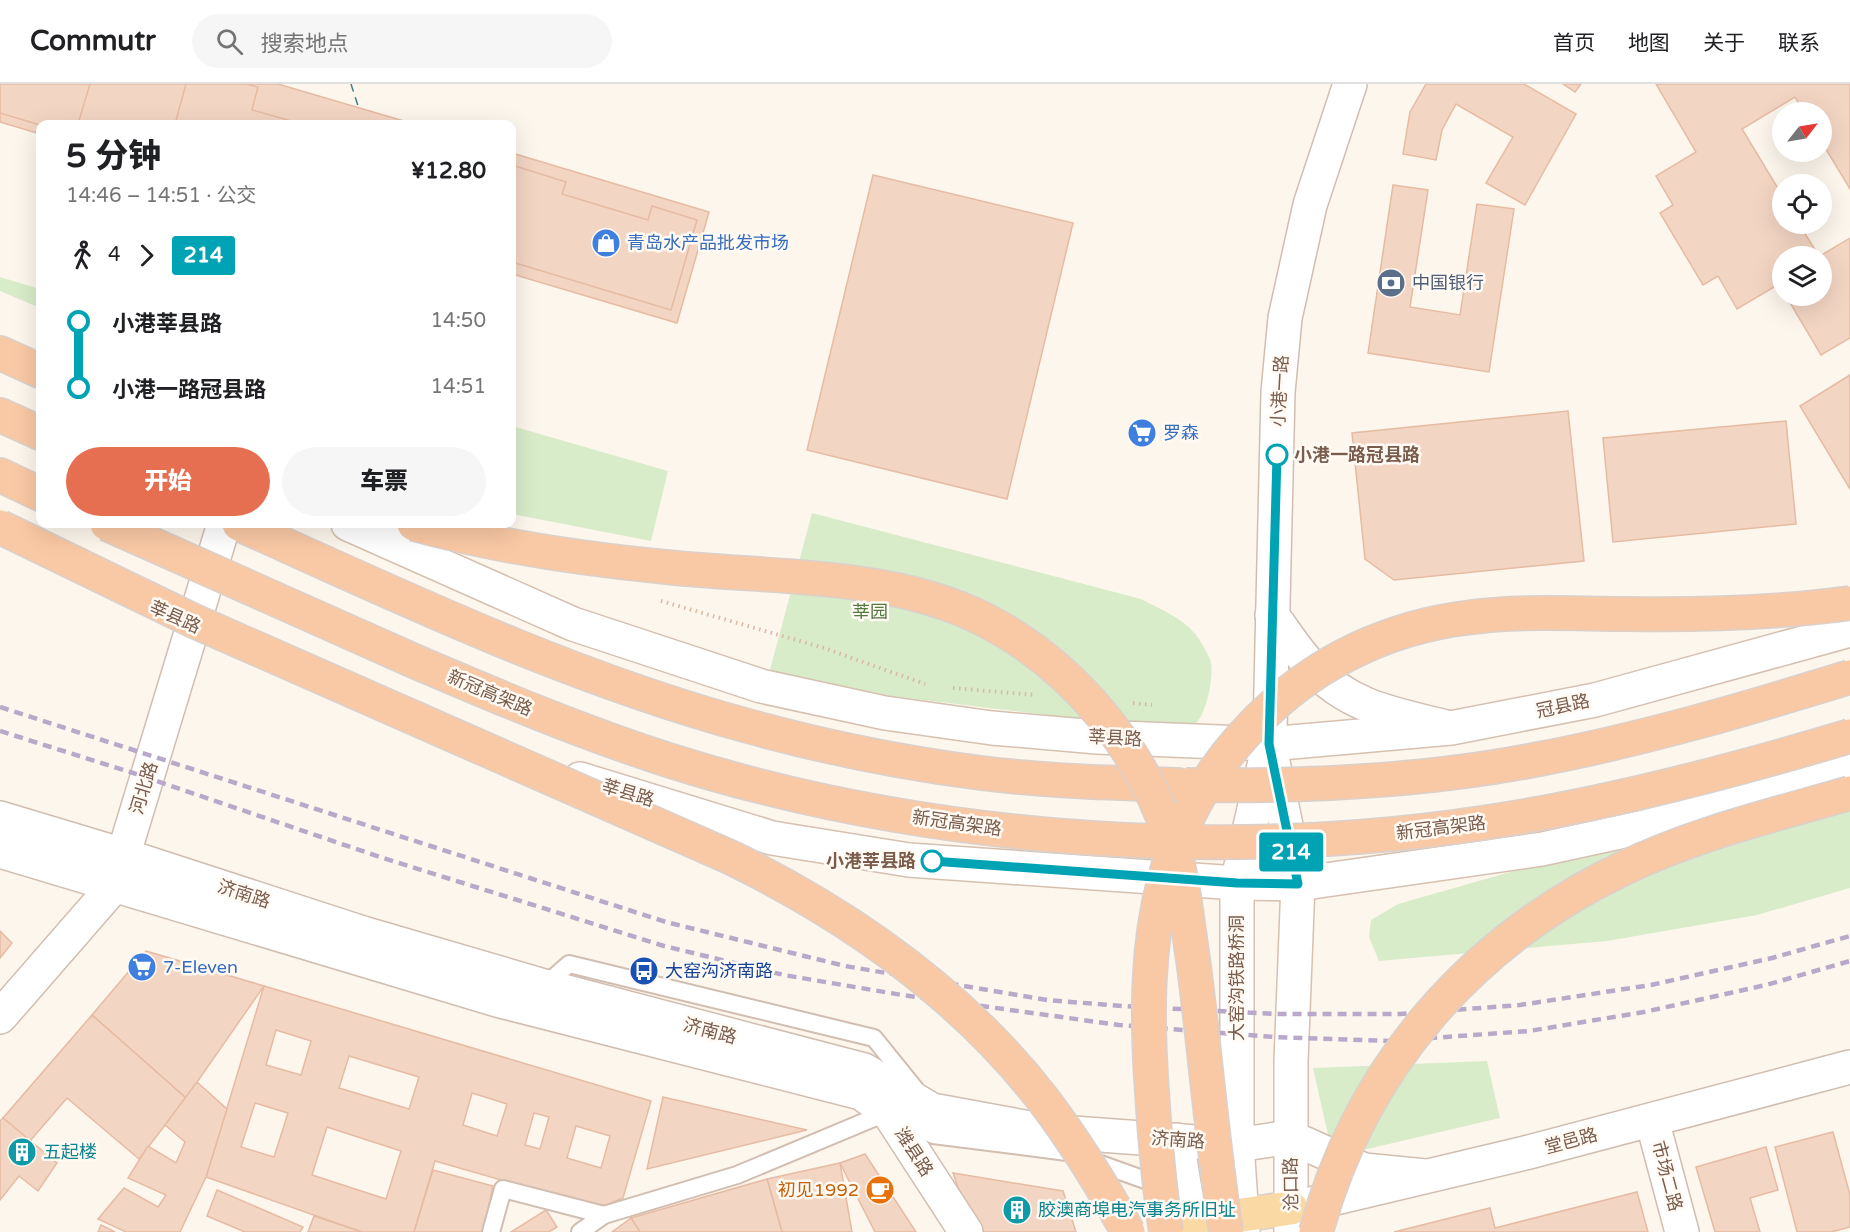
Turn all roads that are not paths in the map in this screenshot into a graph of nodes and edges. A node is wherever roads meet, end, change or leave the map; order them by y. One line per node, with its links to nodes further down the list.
1 (1350, 84): 17 (street, 小港一路)
2 (0, 355): 3 (highway); 4 (street)
3 (36, 369)
4 (36, 375)
5 (0, 415): 6 (highway)
6 (36, 431)
7 (0, 476): 8 (highway)
8 (36, 492)
9 (0, 527): 50 (highway, bridge)
10 (115, 528): 22 (highway, 新冠高架路, bridge)
11 (224, 528): 18 (street, 河北路)
12 (248, 528): 20 (highway, bridge)
13 (357, 528): 23 (street, 莘县路)
14 (431, 528): 45 (highway, bridge)
15 (0, 536): 18 (street, 莘县路)
16 (1850, 603): 46 (highway, bridge)
17 (1272, 615): 21 (street); 23 (street, 小港一路)
18 (195, 626): 28 (street, 河北路); 29 (street, 莘县路)
19 (1850, 630): 21 (street, 冠县路)
20 (1850, 677)
21 (1451, 728): 23 (street, 冠县路)
22 (1850, 736)
23 (1269, 744): 29 (street, 大窑沟铁路桥洞); 30 (street)
24 (1850, 769): 30 (street)
25 (1850, 793): 51 (highway, bridge)
26 (0, 818): 28 (street, 济南路)
27 (0, 851): 28 (street, 济南路)
28 (118, 870): 31 (street, 济南路); 32 (street, 河北路); 36 (street, 济南路)
29 (1237, 883): 30 (street, 莘县路); 40 (street, 大窑沟铁路桥洞)
30 (1298, 884): 38 (street)
31 (544, 986): 34 (street, 济南路); 35 (lane)
32 (0, 1017)
33 (1850, 1067): 37 (street, 堂邑路)
34 (864, 1070): 35 (street, 济南路); 36 (street, 潍县路)
35 (932, 1110): 39 (street, 济南路)
36 (888, 1112): 42 (lane, 济南路); 43 (lane); 49 (street, 潍县路)
37 (1652, 1120): 41 (street, 堂邑路); 52 (street, 市场二路)
38 (1290, 1137): 40 (street, 济南路); 41 (street); 44 (street, 沧口路)
39 (1177, 1140): 40 (street, 济南路); 42 (street)
40 (1237, 1145): 45 (street)
41 (1425, 1176): 44 (street, 堂邑路)
42 (1185, 1195): 45 (lane, 济南路); 46 (street)
43 (604, 1215): 47 (lane); 48 (lane)
44 (1291, 1220): 45 (main road)
45 (1237, 1226): 46 (main road)
46 (1176, 1230)
47 (491, 1232)
48 (580, 1232)
49 (966, 1232)
50 (1128, 1232)
51 (1316, 1232)
52 (1682, 1232)

